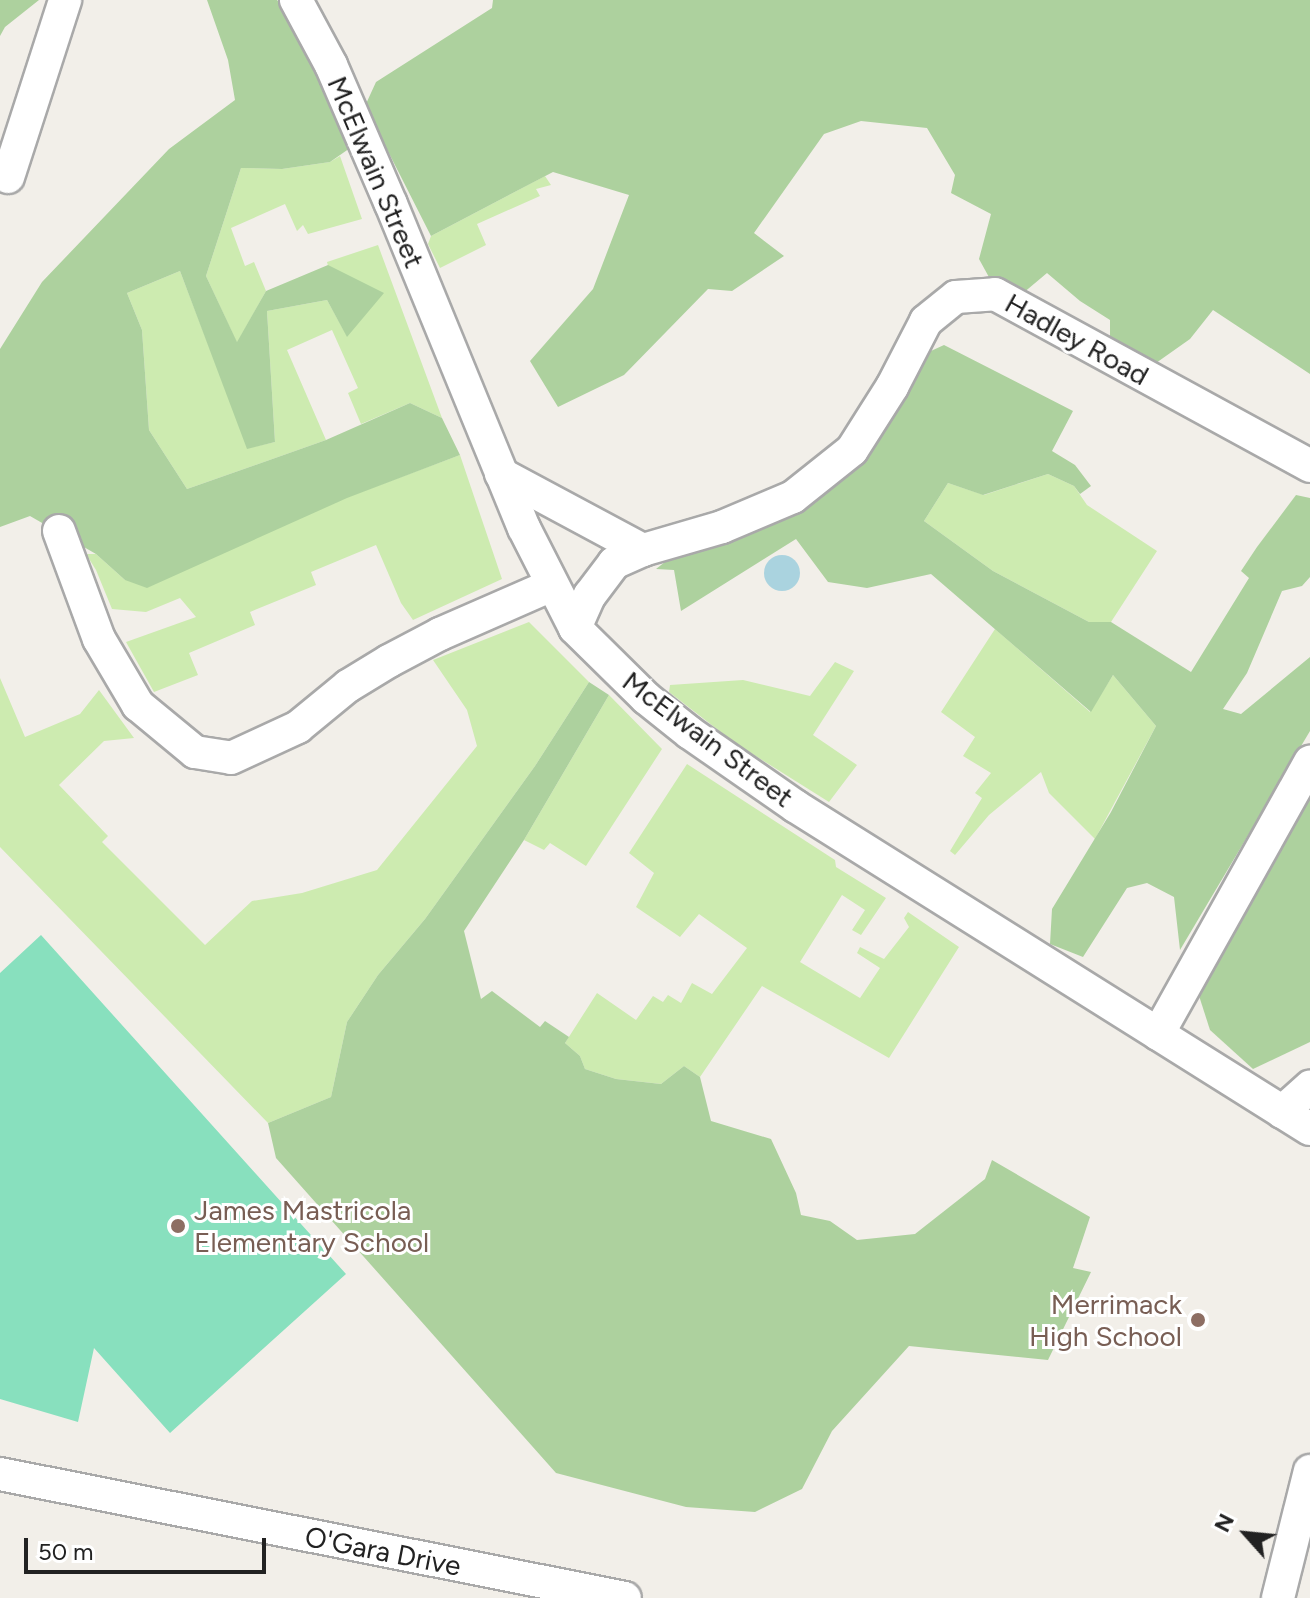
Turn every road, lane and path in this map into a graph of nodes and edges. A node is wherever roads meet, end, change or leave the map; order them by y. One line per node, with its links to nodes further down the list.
1 (65, 0): 3 (street)
2 (296, 0): 5 (street, McElwain Street)
3 (8, 177)
4 (1310, 466): 7 (street, Hadley Road)
5 (501, 474): 7 (street); 8 (street, McElwain Street)
6 (59, 531): 8 (street)
7 (643, 550): 9 (street, Hadley Road)
8 (550, 586): 9 (street, McElwain Street)
9 (575, 628): 11 (street, McElwain Street)
10 (1310, 762): 11 (street)
11 (1158, 1034): 13 (street, McElwain Street)
12 (1310, 1087): 13 (street)
13 (1282, 1112): 14 (street, McElwain Street)
14 (1310, 1129)
15 (1310, 1471): 18 (street)
16 (0, 1474): 17 (street, O'Gara Drive)
17 (625, 1598)
18 (1278, 1598)

